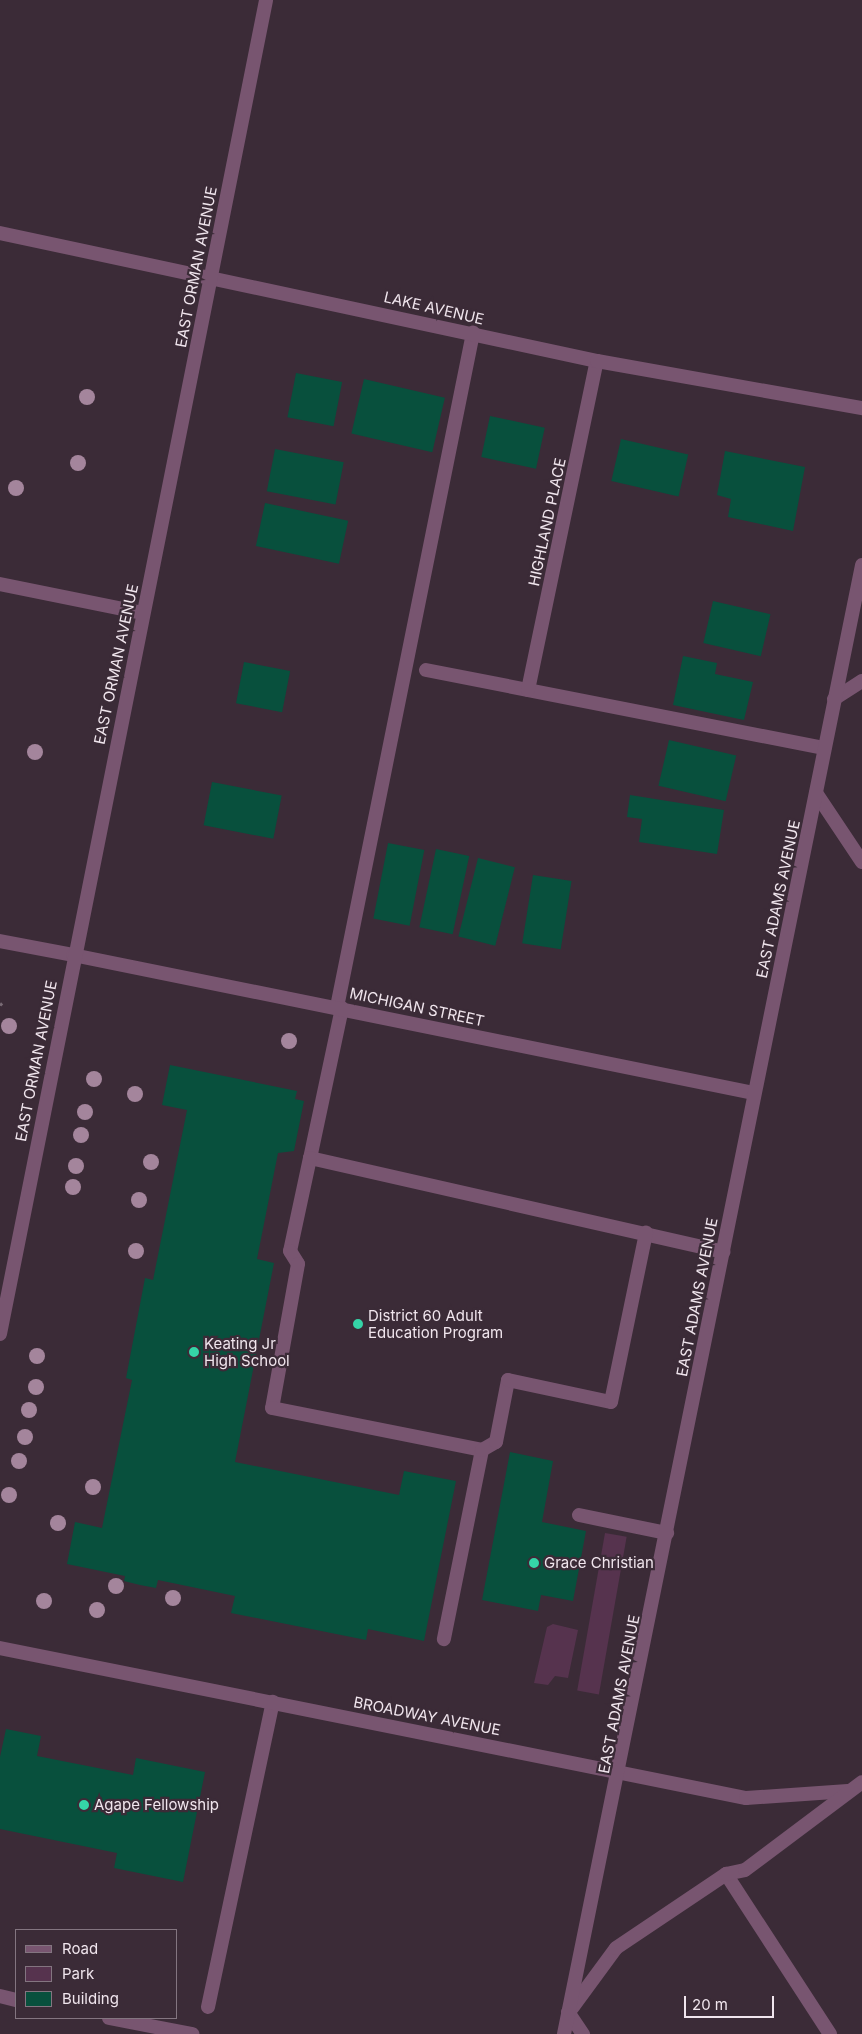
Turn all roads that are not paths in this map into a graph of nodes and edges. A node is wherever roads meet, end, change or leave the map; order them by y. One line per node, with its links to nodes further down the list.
1 (266, 0): 3 (street, EAST ORMAN AVENUE)
2 (0, 232): 3 (street, LAKE AVENUE)
3 (211, 275): 4 (street, LAKE AVENUE); 9 (street, EAST ORMAN AVENUE)
4 (473, 333): 5 (street, LAKE AVENUE); 19 (street)
5 (597, 361): 6 (street, LAKE AVENUE); 12 (street, HIGHLAND PLACE)
6 (862, 408)
7 (862, 565): 13 (street, EAST ADAMS AVENUE)
8 (0, 584): 9 (street)
9 (142, 613): 18 (street, EAST ORMAN AVENUE)
10 (426, 670): 12 (street)
11 (862, 681): 13 (street)
12 (528, 690): 14 (street)
13 (834, 700): 14 (street, EAST ADAMS AVENUE)
14 (824, 748): 15 (street, EAST ADAMS AVENUE)
15 (816, 793): 16 (street); 20 (street, EAST ADAMS AVENUE)
16 (862, 862)
17 (0, 941): 18 (street, MICHIGAN STREET)
18 (73, 955): 19 (street, MICHIGAN STREET); 24 (street, EAST ORMAN AVENUE)
19 (340, 1008): 20 (street, MICHIGAN STREET); 21 (street)
20 (754, 1093): 23 (street, EAST ADAMS AVENUE)
21 (310, 1158): 22 (street); 25 (street)
22 (646, 1234): 23 (street); 25 (street)
23 (723, 1252): 27 (street, EAST ADAMS AVENUE)
24 (0, 1334)
25 (482, 1450): 28 (street)
26 (578, 1515): 27 (street)
27 (668, 1533): 31 (street, EAST ADAMS AVENUE)
28 (444, 1639)
29 (0, 1648): 30 (street, BROADWAY AVENUE)
30 (273, 1702): 31 (street, BROADWAY AVENUE); 37 (street)
31 (620, 1771): 33 (street, BROADWAY AVENUE); 38 (street, EAST ADAMS AVENUE)
32 (862, 1782): 33 (street)
33 (848, 1791): 34 (street)
34 (726, 1874): 38 (street); 43 (street)
35 (0, 1996): 36 (street)
36 (15, 2000)
37 (208, 2007)
38 (568, 2012): 41 (street, EAST ADAMS AVENUE); 42 (street)
39 (114, 2019): 40 (street)
40 (192, 2034)
41 (564, 2034)
42 (582, 2034)
43 (830, 2034)

